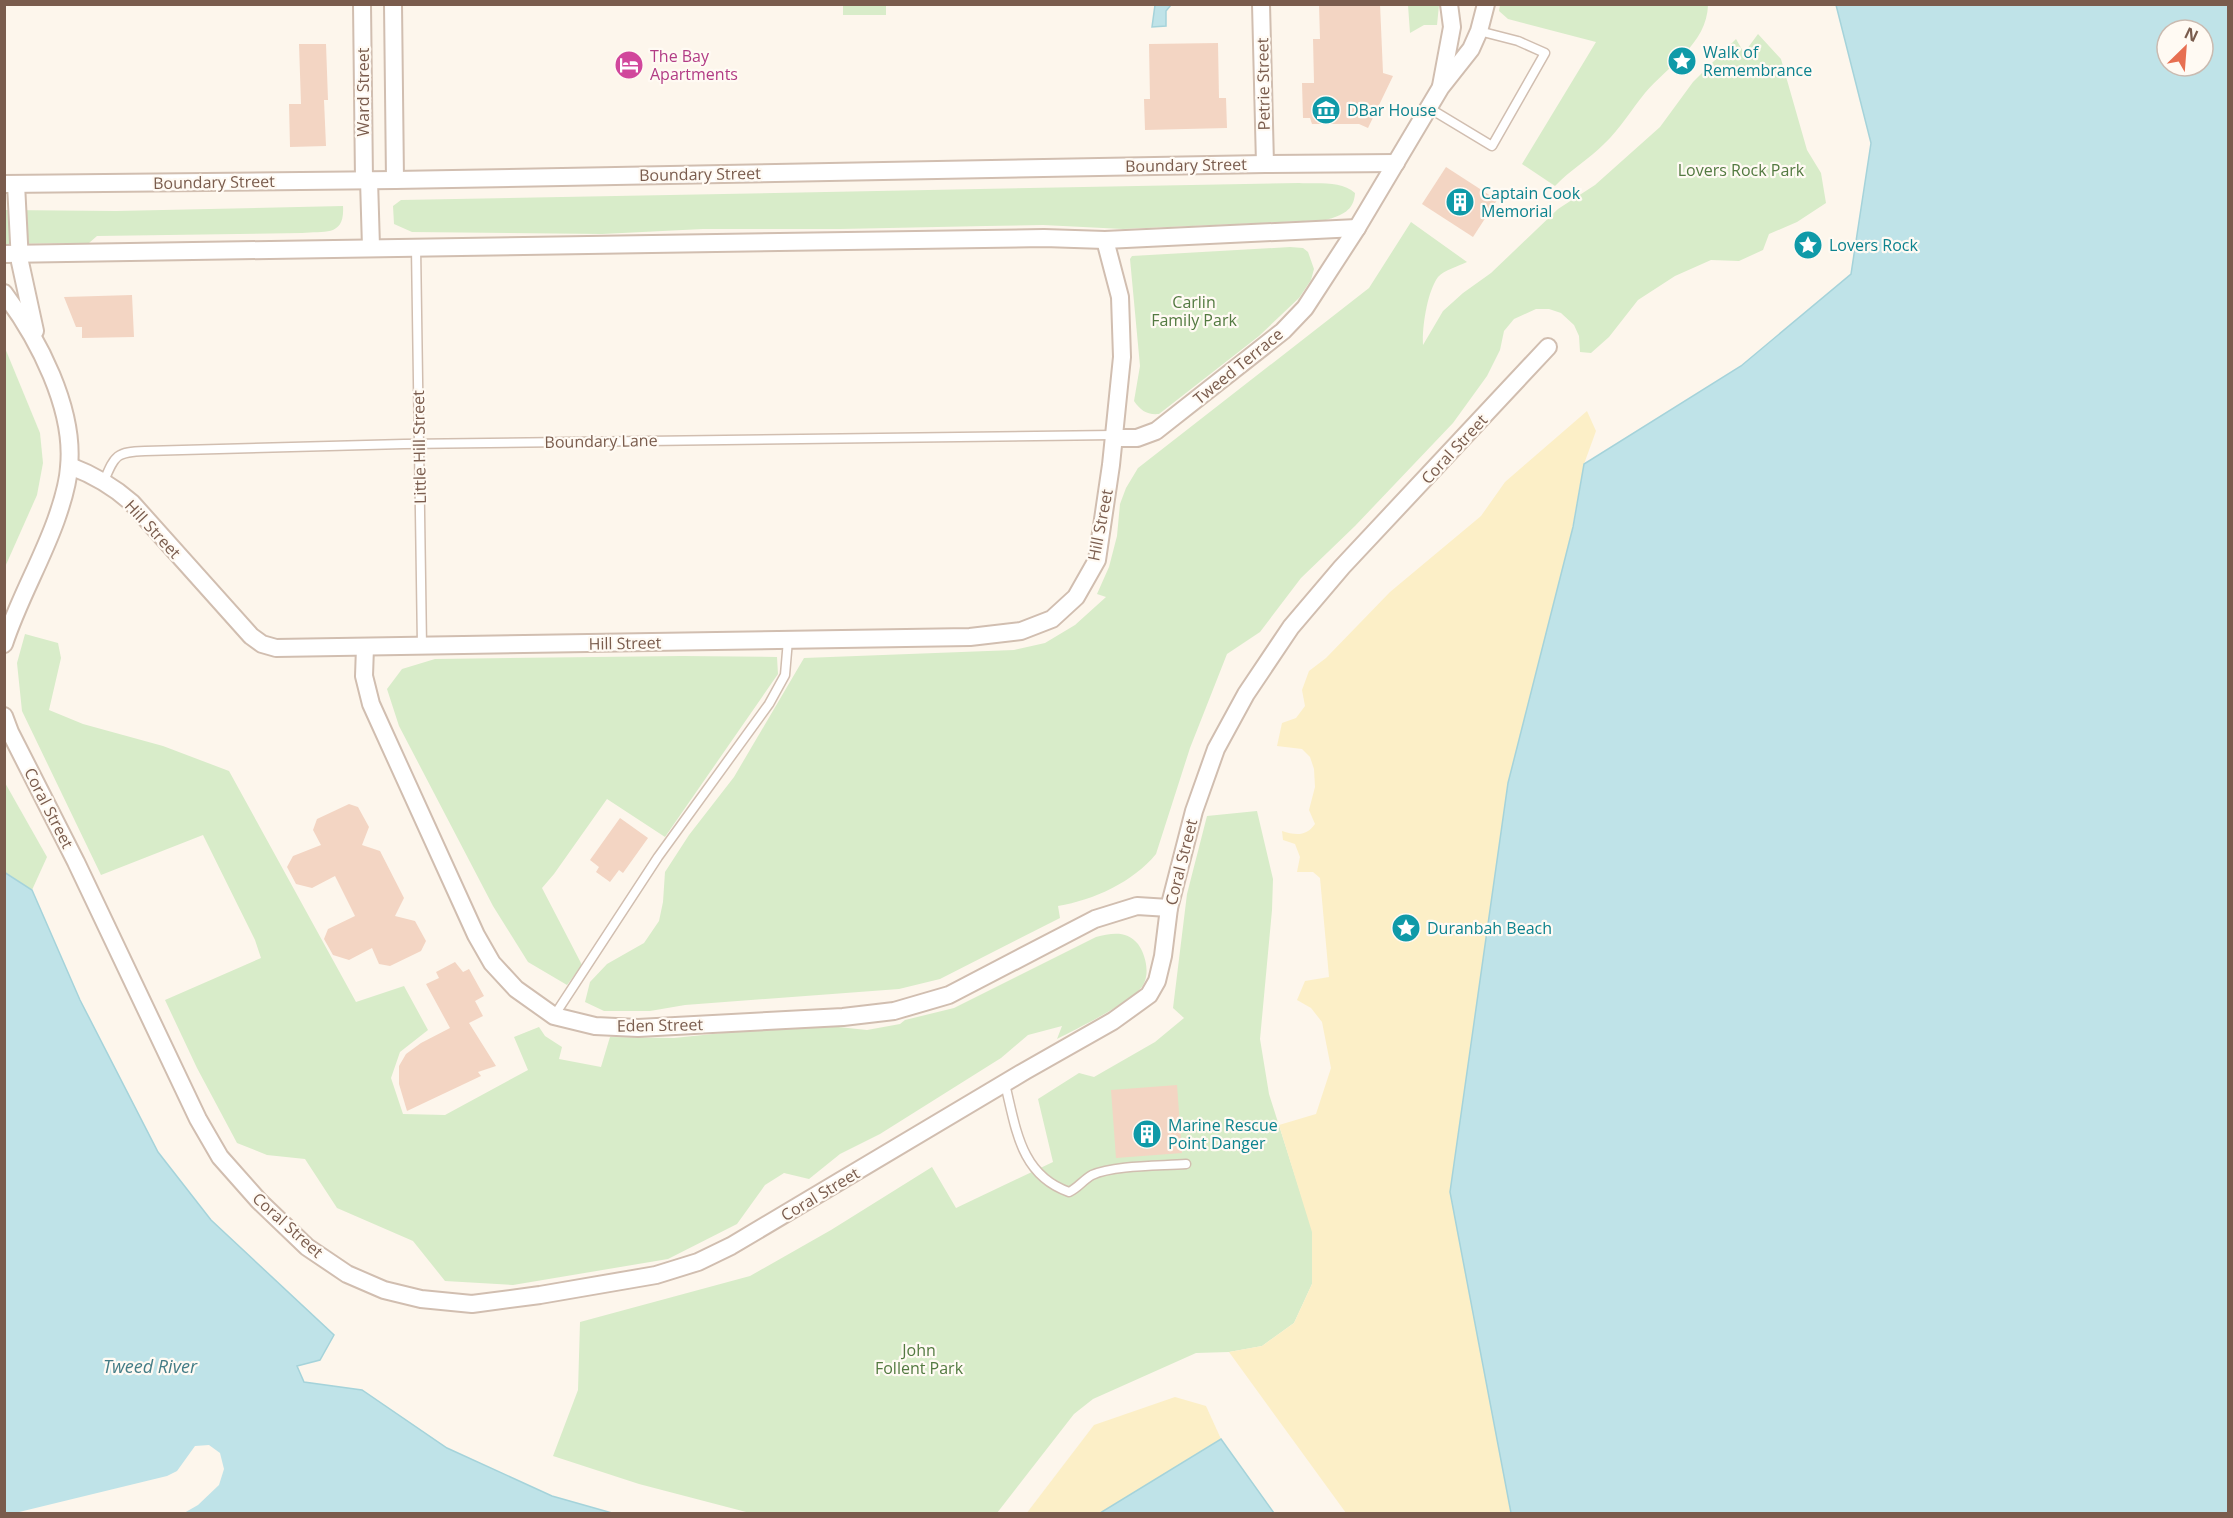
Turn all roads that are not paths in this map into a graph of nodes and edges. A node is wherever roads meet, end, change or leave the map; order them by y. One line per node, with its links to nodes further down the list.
1 (362, 4): 12 (street, Ward Street)
2 (393, 4): 13 (street, Ward Street)
3 (1261, 4): 11 (street, Petrie Street)
4 (1449, 4): 6 (street, Tweed Terrace)
5 (1486, 4): 7 (street, Tweed Terrace)
6 (1452, 27): 7 (street); 8 (street, Tweed Terrace)
7 (1479, 31): 8 (street, Tweed Terrace); 9 (lane)
8 (1441, 87): 9 (street, Tweed Terrace)
9 (1429, 108): 10 (street, Tweed Terrace)
10 (1396, 163): 11 (street, Boundary Street); 15 (street, Tweed Terrace)
11 (1265, 164): 13 (street, Boundary Street)
12 (366, 180): 13 (street, Boundary Street); 14 (street, Boundary Street); 17 (street, Ward Street)
13 (395, 180)
14 (10, 184): 19 (street)
15 (1357, 228): 16 (street); 23 (street, Tweed Terrace)
16 (1105, 240): 18 (street); 23 (street)
17 (371, 247): 18 (street); 19 (street)
18 (416, 247): 24 (lane, Little Hill Street)
19 (12, 254): 21 (street)
20 (4, 293): 21 (street)
21 (38, 346): 25 (street)
22 (1548, 347): 32 (street, Coral Street)
23 (1114, 436): 24 (lane, Boundary Lane); 27 (street, Hill Street)
24 (419, 444): 26 (lane, Boundary Lane); 29 (lane, Little Hill Street)
25 (70, 466): 26 (street, Hill Street); 28 (street)
26 (104, 481): 30 (street, Hill Street)
27 (788, 640): 29 (street, Hill Street); 33 (lane)
28 (4, 644)
29 (422, 646): 30 (street, Hill Street)
30 (365, 648): 33 (street, Eden Street)
31 (4, 716): 34 (street, Coral Street)
32 (1169, 908): 33 (street, Eden Street); 34 (street, Coral Street)
33 (555, 1016)
34 (1005, 1084): 35 (lane)
35 (1186, 1164)

